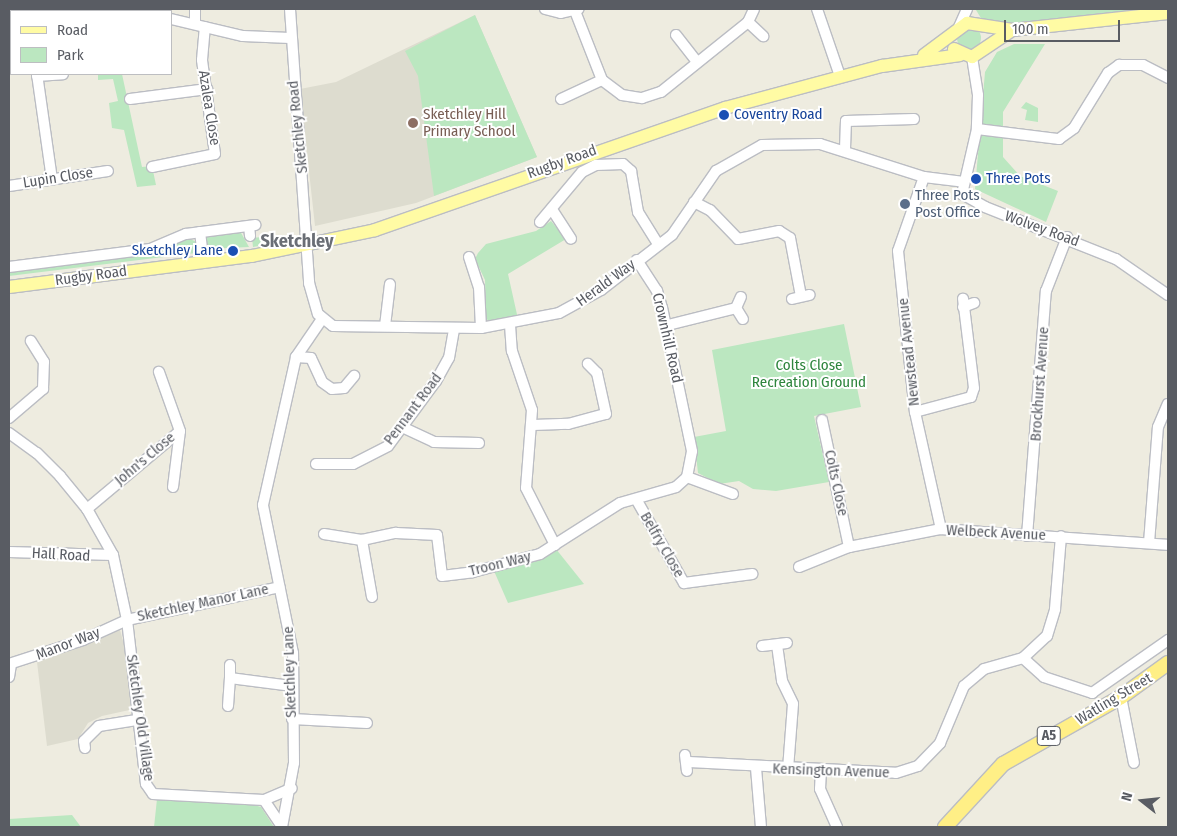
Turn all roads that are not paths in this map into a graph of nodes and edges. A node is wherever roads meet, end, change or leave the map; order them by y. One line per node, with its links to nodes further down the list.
1 (195, 9): 12 (street)
2 (290, 9): 19 (street, Sketchley Road)
3 (545, 9): 8 (street)
4 (754, 9): 11 (street)
5 (817, 9): 25 (street)
6 (967, 9): 15 (street)
7 (971, 9): 13 (street)
8 (577, 10): 27 (street)
9 (1168, 12): 16 (main road)
10 (172, 19): 12 (street)
11 (748, 22): 18 (street); 23 (street)
12 (195, 23): 14 (street)
13 (976, 25): 15 (main road); 16 (main road); 20 (main road)
14 (205, 26): 19 (street); 28 (street, Azalea Close)
15 (957, 29): 21 (main road); 22 (main road, Rugby Road)
16 (1012, 30): 20 (main road)
17 (676, 35): 23 (street)
18 (763, 36)
19 (290, 38): 47 (street, Sketchley Road)
20 (983, 50): 21 (main road)
21 (966, 56): 22 (main road, Rugby Road); 32 (street)
22 (921, 57): 25 (main road, Rugby Road)
23 (697, 62): 27 (street)
24 (37, 75): 37 (street)
25 (840, 76): 47 (main road, Rugby Road)
26 (1168, 78): 32 (street)
27 (602, 80): 30 (street)
28 (207, 89): 29 (street); 34 (street, Azalea Close)
29 (130, 99)
30 (562, 99)
31 (914, 119): 33 (street)
32 (977, 129): 38 (street)
33 (844, 149): 36 (street); 40 (street, Herald Way)
34 (152, 167)
35 (108, 170): 37 (street, Lupin Close)
36 (924, 178): 38 (street); 73 (street, Newstead Avenue)
37 (52, 179): 39 (street, Lupin Close)
38 (962, 182): 45 (street, Wolvey Road)
39 (9, 186)
40 (694, 202): 48 (street, Herald Way); 57 (street)
41 (553, 212): 42 (street); 46 (street); 48 (street)
42 (540, 222)
43 (251, 229): 44 (street, Rugby Road)
44 (200, 232): 51 (street); 52 (street, Rugby Road)
45 (1067, 237): 55 (street, Wolvey Road); 89 (street, Brockhurst Avenue)
46 (571, 239)
47 (308, 245): 51 (main road, Rugby Road); 60 (street)
48 (659, 245): 50 (street, Herald Way)
49 (469, 257): 65 (street)
50 (637, 260): 63 (street, Herald Way); 64 (street, Crownhill Road)
51 (204, 262): 54 (main road, Rugby Road)
52 (9, 267)
53 (390, 284): 62 (street)
54 (9, 287)
55 (1168, 295)
56 (741, 297): 59 (street)
57 (801, 297)
58 (974, 304): 73 (street)
59 (736, 308): 61 (street); 64 (street)
60 (322, 319): 62 (street, Herald Way); 68 (street, Sketchley Lane)
61 (743, 319)
62 (385, 326): 66 (street, Herald Way)
63 (510, 326): 65 (street, Herald Way); 76 (street)
64 (664, 326): 82 (street, Crownhill Road)
65 (481, 328): 66 (street, Herald Way)
66 (454, 329): 77 (street, Pennant Road)
67 (31, 341): 74 (street)
68 (296, 358): 71 (street); 100 (street, Sketchley Lane)
69 (588, 364): 76 (street)
70 (159, 372): 78 (street, John's Close)
71 (354, 376)
72 (1168, 404): 92 (street)
73 (915, 412): 87 (street, Newstead Avenue)
74 (9, 418)
75 (822, 420): 95 (street, Colts Close)
76 (533, 425): 93 (street)
77 (402, 426): 80 (street); 81 (street, Pennant Road)
78 (180, 430): 83 (street); 86 (street, John's Close)
79 (9, 433): 86 (street, Sketchley Old Village)
80 (479, 443)
81 (316, 464)
82 (688, 477): 84 (street); 85 (street, Troon Way)
83 (173, 488)
84 (733, 494)
85 (636, 499): 93 (street, Troon Way); 99 (street, Belfry Close)
86 (87, 509): 97 (street, Sketchley Old Village)
87 (941, 529): 89 (street, Welbeck Avenue); 95 (street, Welbeck Avenue)
88 (324, 534): 91 (street)
89 (1028, 536): 90 (street, Welbeck Avenue)
90 (1061, 536): 92 (street, Welbeck Avenue); 105 (street)
91 (362, 540): 93 (street, Troon Way); 101 (street)
92 (1150, 544): 94 (street, Welbeck Avenue)
93 (555, 545)
94 (1168, 545)
95 (849, 547): 98 (street, Welbeck Avenue)
96 (9, 552): 97 (street, Hall Road)
97 (113, 555): 102 (street, Sketchley Old Village)
98 (799, 567)
99 (752, 574)
100 (279, 587): 102 (street, Sketchley Manor Lane); 111 (street, Sketchley Lane)
101 (372, 598)
102 (127, 620): 107 (street, Manor Way); 115 (street, Sketchley Old Village)
103 (1163, 639): 105 (street)
104 (762, 646): 121 (street)
105 (1023, 658): 122 (street, Kensington Avenue)
106 (1168, 663): 112 (highway, Watling Street / A5)
107 (10, 664): 109 (street)
108 (230, 665): 110 (street)
109 (9, 677)
110 (230, 678): 111 (street); 113 (street)
111 (292, 686): 114 (street, Sketchley Lane)
112 (1121, 697): 118 (street); 128 (highway, Watling Street / A5)
113 (228, 706)
114 (292, 719): 116 (street); 123 (street, Sketchley Lane)
115 (137, 720): 117 (street); 124 (street, Sketchley Old Village)
116 (367, 723)
117 (85, 748)
118 (1134, 762)
119 (687, 763): 120 (street, Kensington Avenue)
120 (756, 768): 121 (street, Kensington Avenue); 126 (street)
121 (788, 769): 122 (street, Kensington Avenue)
122 (821, 770): 127 (street)
123 (292, 788): 124 (street, Sketchley Old Village); 125 (street, Sketchley Lane)
124 (264, 800): 125 (street)
125 (282, 827)
126 (761, 827)
127 (837, 827)
128 (945, 827)

